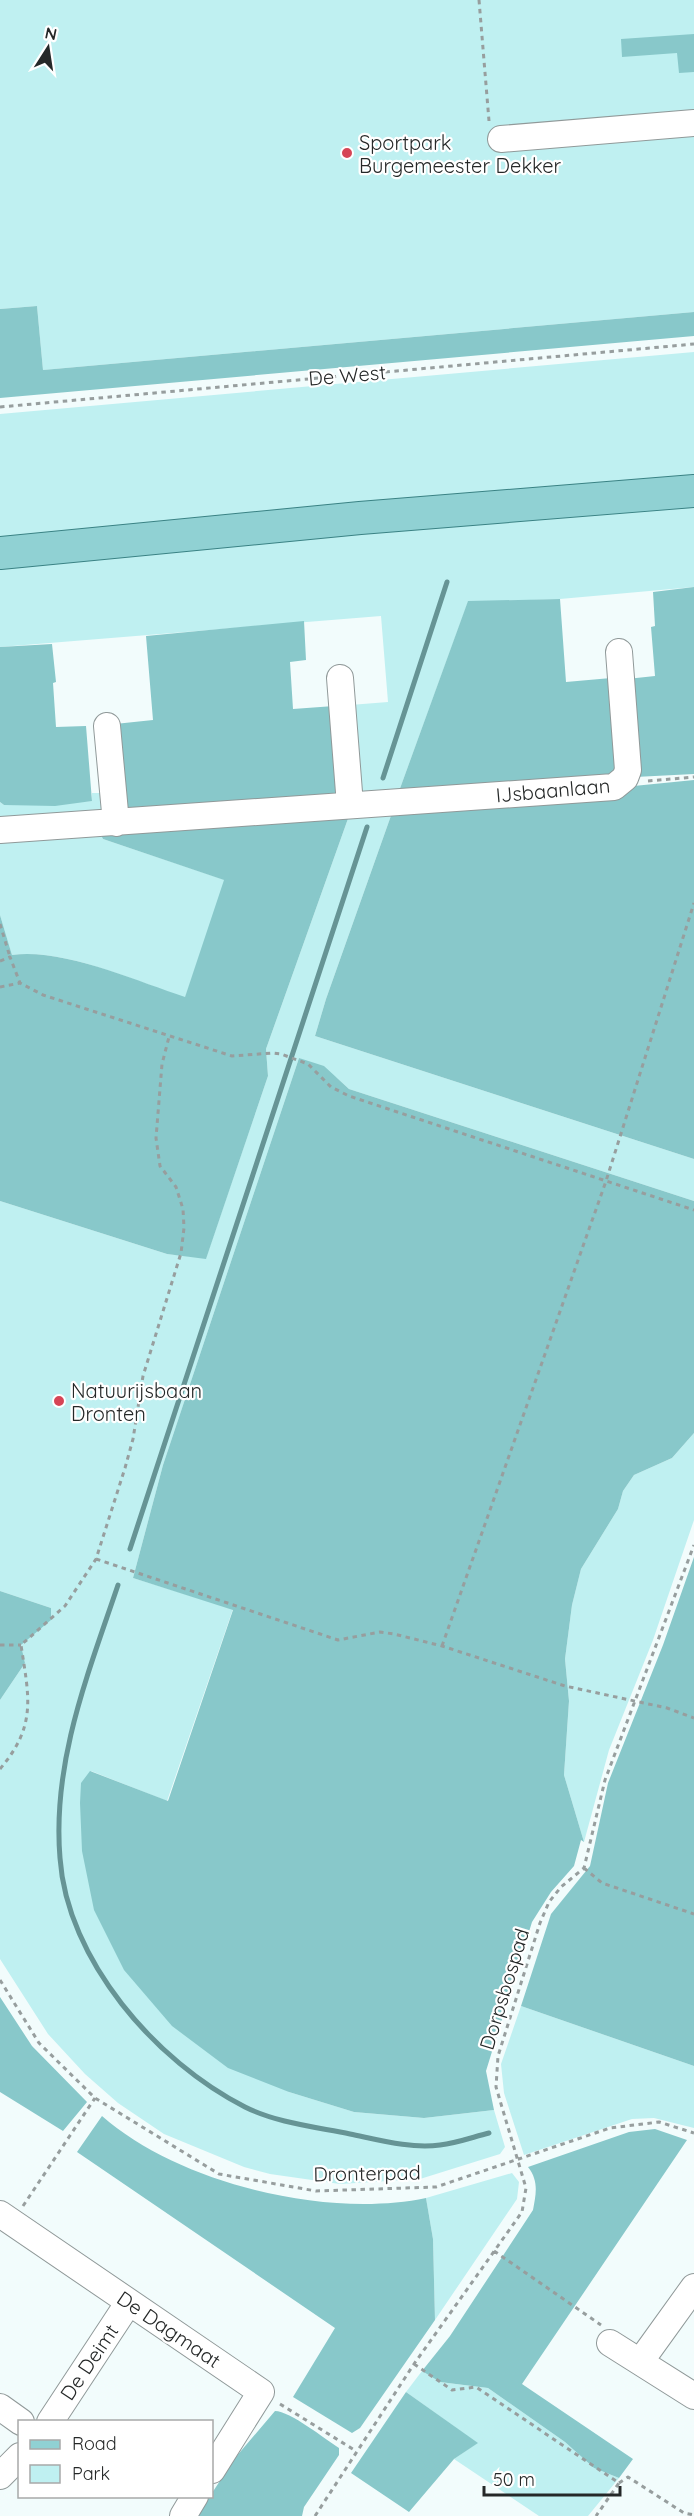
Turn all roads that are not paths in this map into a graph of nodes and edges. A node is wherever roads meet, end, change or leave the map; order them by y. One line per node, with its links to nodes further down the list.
1 (694, 123): 2 (street)
2 (501, 139)
3 (694, 491): 4 (main road)
4 (0, 553)
5 (619, 652): 8 (street, IJsbaanlaan)
6 (340, 678): 8 (street)
7 (107, 726): 9 (street)
8 (350, 805): 9 (street, IJsbaanlaan)
9 (117, 823): 10 (street, IJsbaanlaan)
10 (0, 830)
11 (6, 2218): 13 (street, De Dagmaat)
12 (694, 2287): 15 (street)
13 (129, 2302): 19 (street, De Deimt); 21 (street, De Dagmaat)
14 (609, 2336): 15 (street)
15 (640, 2362): 16 (street)
16 (694, 2396)
17 (0, 2407): 18 (street)
18 (20, 2420)
19 (51, 2420)
20 (18, 2458): 22 (street)
21 (213, 2468)
22 (0, 2476)
23 (194, 2498): 24 (street)
24 (183, 2516)

